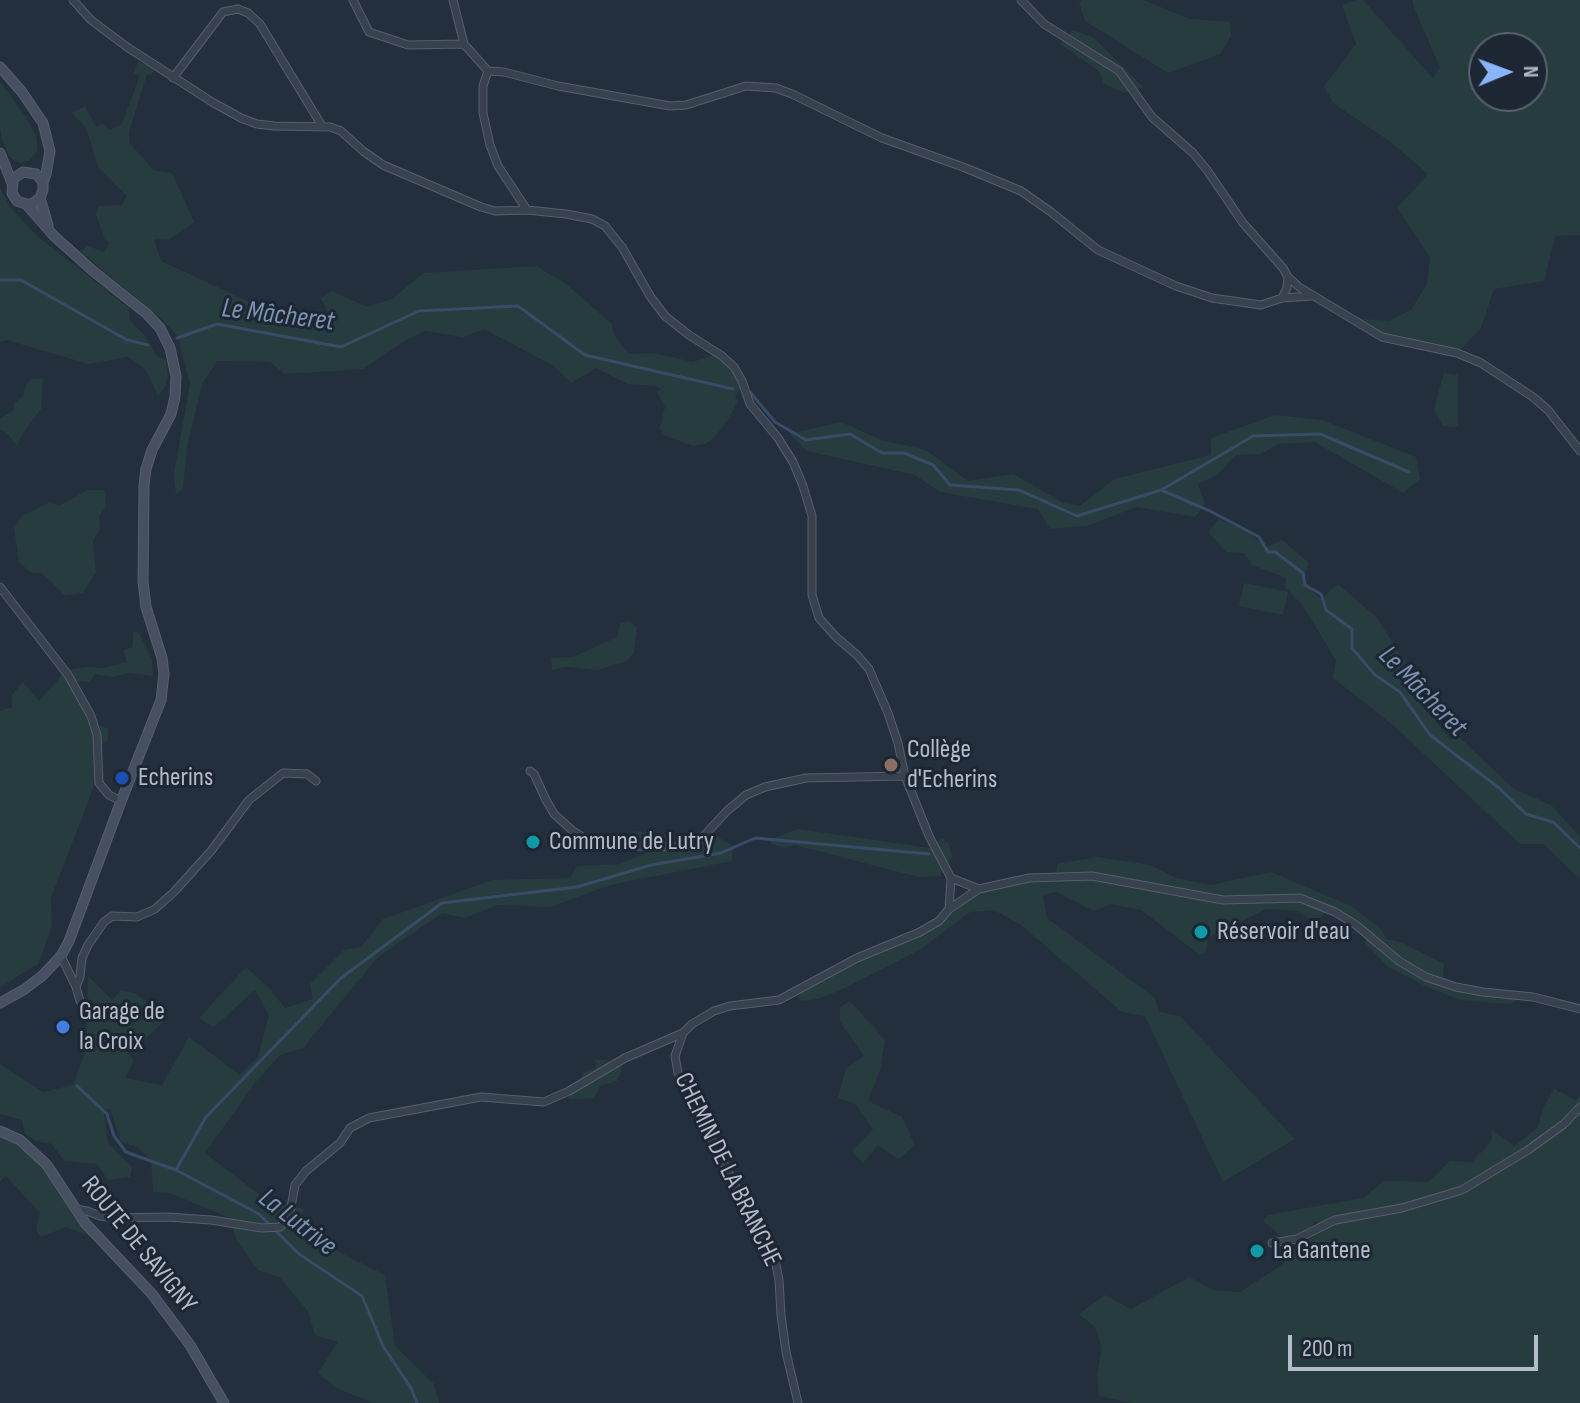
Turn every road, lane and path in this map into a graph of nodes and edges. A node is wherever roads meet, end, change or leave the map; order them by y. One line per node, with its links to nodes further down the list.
1 (73, 0): 8 (street)
2 (353, 0): 5 (street)
3 (453, 0): 5 (street)
4 (1021, 0): 20 (street)
5 (464, 44): 7 (street)
6 (0, 67): 11 (street)
7 (488, 71): 18 (street); 22 (street)
8 (173, 78): 9 (street); 9 (street)
9 (322, 126): 18 (street)
10 (1, 155): 13 (street); 15 (street)
11 (48, 159): 12 (street); 14 (street)
12 (32, 172): 13 (street); 14 (street)
13 (19, 174): 15 (street)
14 (43, 182): 16 (street)
15 (12, 183): 17 (street)
16 (40, 198): 17 (street); 19 (street)
17 (26, 204): 19 (street)
18 (527, 210): 26 (street)
19 (49, 228): 28 (street)
20 (1288, 277): 21 (street); 22 (street)
21 (1312, 296): 22 (street); 23 (street)
22 (1282, 298)
23 (1580, 451)
24 (0, 587): 28 (street)
25 (530, 771): 26 (street)
26 (905, 776): 29 (street)
27 (316, 781): 33 (street)
28 (121, 801): 32 (street)
29 (951, 878): 30 (street); 31 (street)
30 (979, 889): 31 (street); 36 (street)
31 (949, 909): 37 (street)
32 (61, 956): 33 (street); 35 (street)
33 (76, 987): 34 (street)
34 (80, 1001)
35 (0, 1003)
36 (1580, 1009)
37 (683, 1033): 40 (street); 43 (street, CHEMIN DE LA BRANCHE)
38 (1580, 1107): 41 (street)
39 (0, 1131): 40 (street, ROUTE DE SAVIGNY)
40 (75, 1209): 42 (street, ROUTE DE SAVIGNY)
41 (1272, 1243)
42 (224, 1403)
43 (798, 1403)

